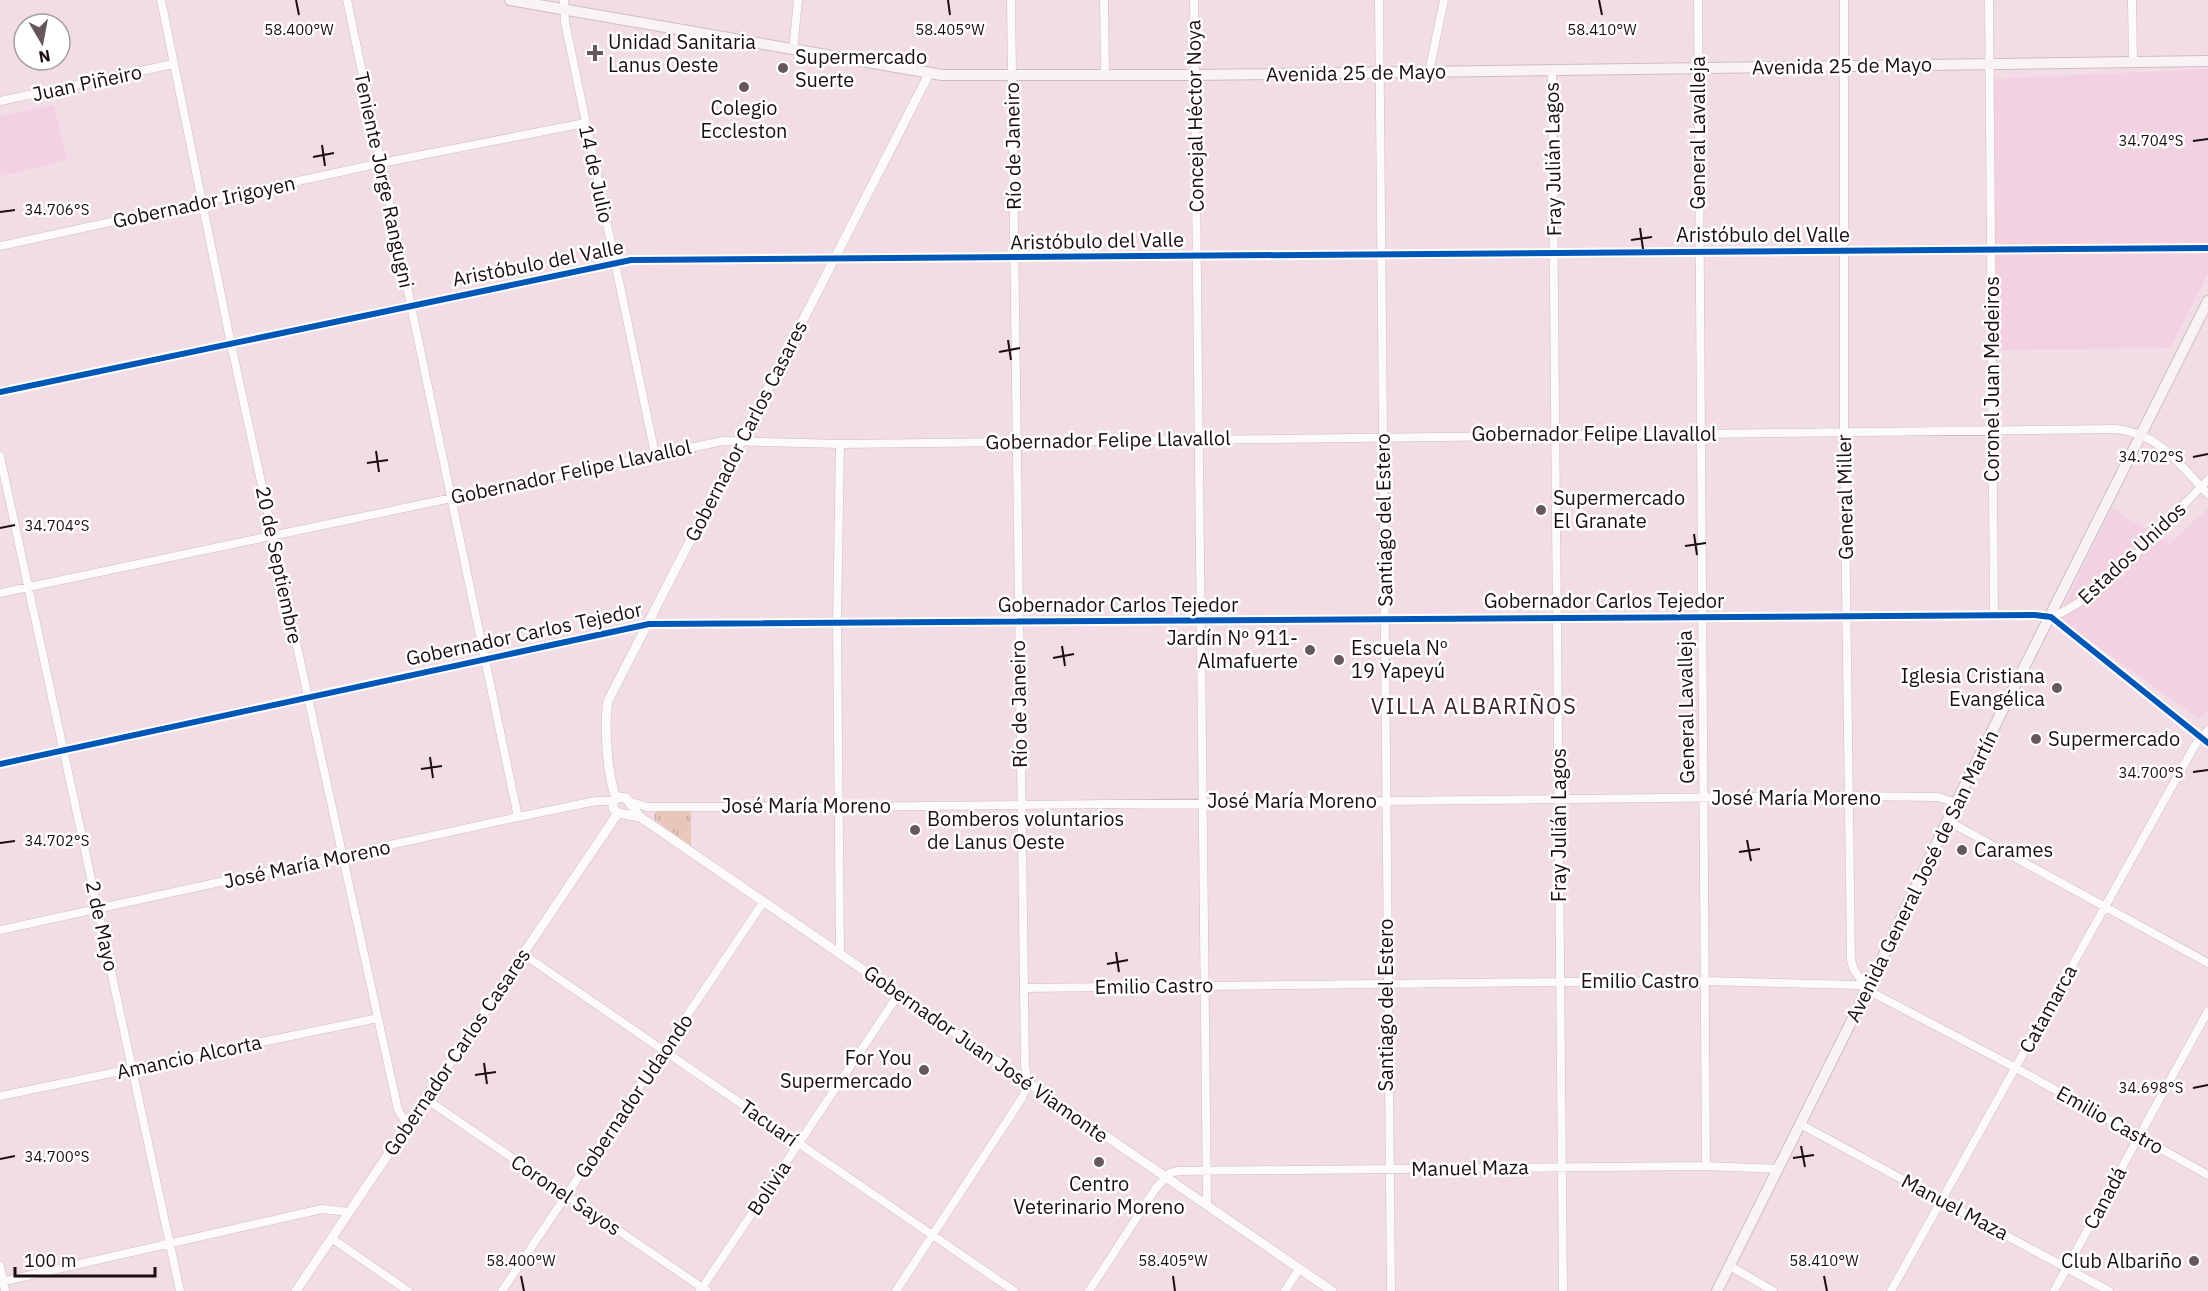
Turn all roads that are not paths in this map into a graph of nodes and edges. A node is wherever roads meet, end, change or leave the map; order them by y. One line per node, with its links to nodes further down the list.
1 (161, 0): 18 (street, 20 de Septiembre)
2 (347, 0): 31 (street, Teniente Jorge Rangugni)
3 (510, 0): 14 (main road, Avenida 25 de Mayo)
4 (798, 0): 15 (street)
5 (1011, 0): 26 (street, Río de Janeiro)
6 (1104, 0): 27 (street)
7 (1194, 0): 28 (street, Concejal Héctor Noya)
8 (1378, 0): 23 (street, Santiago del Estero)
9 (1444, 0): 24 (street)
10 (1698, 0): 21 (street, General Lavalleja)
11 (1844, 0): 20 (street, General Miller)
12 (1989, 0): 19 (street, Coronel Juan Medeiros)
13 (2132, 0): 17 (street)
14 (564, 5): 15 (main road, Avenida 25 de Mayo); 30 (street, 14 de Julio)
15 (793, 50): 25 (main road, Avenida 25 de Mayo)
16 (2208, 61): 17 (main road, Avenida 25 de Mayo)
17 (2133, 62): 19 (main road, Avenida 25 de Mayo)
18 (173, 64): 29 (street, Juan Piñeiro); 32 (street, 20 de Septiembre)
19 (1989, 65): 20 (main road, Avenida 25 de Mayo); 35 (street, Coronel Juan Medeiros)
20 (1843, 66): 21 (main road, Avenida 25 de Mayo); 36 (street, General Miller)
21 (1698, 68): 22 (main road, Avenida 25 de Mayo); 37 (street, General Lavalleja)
22 (1552, 70): 24 (main road, Avenida 25 de Mayo); 38 (street, Fray Julián Lagos)
23 (1379, 72): 24 (main road, Avenida 25 de Mayo); 28 (main road, Avenida 25 de Mayo); 39 (street, Santiago del Estero)
24 (1429, 72)
25 (930, 74): 26 (main road, Avenida 25 de Mayo); 42 (street, Gobernador Carlos Casares)
26 (1012, 75): 27 (main road, Avenida 25 de Mayo); 41 (street, Río de Janeiro)
27 (1105, 75): 28 (main road, Avenida 25 de Mayo)
28 (1194, 75): 40 (street, Concejal Héctor Noya)
29 (0, 101)
30 (585, 123): 31 (street, Gobernador Irigoyen); 43 (street, 14 de Julio)
31 (381, 163): 32 (street, Gobernador Irigoyen); 45 (street, Teniente Jorge Rangugni)
32 (203, 202): 33 (street, Gobernador Irigoyen); 46 (street, 20 de Septiembre)
33 (0, 246)
34 (2208, 248): 35 (street, Aristóbulo del Valle)
35 (1992, 249): 36 (street, Aristóbulo del Valle); 48 (street, Coronel Juan Medeiros)
36 (1846, 251): 37 (street, Aristóbulo del Valle); 49 (street, General Miller)
37 (1699, 252): 38 (street, Aristóbulo del Valle); 50 (street, General Lavalleja)
38 (1554, 253): 39 (street, Aristóbulo del Valle); 53 (street, Fray Julián Lagos)
39 (1382, 254): 40 (street, Aristóbulo del Valle); 52 (street, Santiago del Estero)
40 (1197, 257): 41 (street, Aristóbulo del Valle); 54 (street, Concejal Héctor Noya)
41 (1014, 258): 42 (street, Aristóbulo del Valle); 56 (street, Río de Janeiro)
42 (833, 260): 43 (street, Aristóbulo del Valle); 55 (street, Gobernador Carlos Casares)
43 (614, 263): 45 (street, Aristóbulo del Valle); 58 (street, 14 de Julio)
44 (2208, 301): 51 (main road, Avenida General José de San Martín)
45 (411, 306): 46 (street, Aristóbulo del Valle); 63 (street, Teniente Jorge Rangugni)
46 (231, 344): 47 (street, Aristóbulo del Valle); 64 (street, 20 de Septiembre)
47 (0, 392)
48 (1992, 430): 49 (street, Gobernador Felipe Llavallol); 51 (street, Gobernador Felipe Llavallol); 67 (street, Coronel Juan Medeiros)
49 (1844, 432): 50 (street, Gobernador Felipe Llavallol); 69 (street, General Miller)
50 (1701, 434): 53 (street, Gobernador Felipe Llavallol); 68 (street, General Lavalleja)
51 (2143, 434): 61 (street, Gobernador Felipe Llavallol); 71 (main road, Avenida General José de San Martín)
52 (1383, 435): 53 (street, Gobernador Felipe Llavallol); 54 (street, Gobernador Felipe Llavallol); 72 (street, Santiago del Estero)
53 (1556, 435): 70 (street, Fray Julián Lagos)
54 (1199, 439): 56 (street, Gobernador Felipe Llavallol); 73 (street, Concejal Héctor Noya)
55 (738, 442): 57 (street, Gobernador Felipe Llavallol); 58 (street, Gobernador Felipe Llavallol); 75 (street, Gobernador Carlos Casares)
56 (1016, 442): 57 (street, Gobernador Felipe Llavallol); 74 (street, Río de Janeiro)
57 (840, 444): 76 (street)
58 (655, 454): 63 (street, Gobernador Felipe Llavallol)
59 (0, 456): 65 (street, 2 de Mayo)
60 (2208, 480): 61 (street, Estados Unidos)
61 (2201, 487): 62 (street, Gobernador Felipe Llavallol); 71 (street, Estados Unidos)
62 (2208, 494)
63 (449, 497): 64 (street, Gobernador Felipe Llavallol); 77 (street, Teniente Jorge Rangugni)
64 (273, 534): 65 (street, Gobernador Felipe Llavallol); 78 (street, 20 de Septiembre)
65 (28, 587): 66 (street, Gobernador Felipe Llavallol); 82 (street, 2 de Mayo)
66 (0, 593)
67 (1994, 614): 69 (street, Gobernador Carlos Tejedor); 71 (street, Gobernador Carlos Tejedor)
68 (1701, 616): 69 (street, Gobernador Carlos Tejedor); 70 (street, Gobernador Carlos Tejedor); 86 (street, General Lavalleja)
69 (1846, 616): 84 (street, General Miller)
70 (1557, 617): 72 (street, Gobernador Carlos Tejedor); 85 (street, Fray Julián Lagos)
71 (2051, 617): 80 (street); 91 (main road, Avenida General José de San Martín)
72 (1384, 619): 73 (street, Gobernador Carlos Tejedor); 88 (street, Santiago del Estero)
73 (1202, 621): 74 (street, Gobernador Carlos Tejedor); 89 (street, Concejal Héctor Noya)
74 (1018, 622): 76 (street, Gobernador Carlos Tejedor); 92 (street, Río de Janeiro)
75 (649, 624): 76 (street, Gobernador Carlos Tejedor); 77 (street, Gobernador Carlos Tejedor); 87 (street, Gobernador Carlos Casares)
76 (837, 624): 93 (street)
77 (484, 658): 78 (street, Gobernador Carlos Tejedor); 95 (street, Teniente Jorge Rangugni)
78 (308, 697): 82 (street, Gobernador Carlos Tejedor); 98 (street, 20 de Septiembre)
79 (2208, 730): 80 (street, Catamarca)
80 (2201, 737): 81 (street); 100 (street, Catamarca)
81 (2208, 742)
82 (64, 750): 83 (street, Gobernador Carlos Tejedor); 101 (street, 2 de Mayo)
83 (0, 764)
84 (1850, 796): 86 (street, José María Moreno); 91 (street, José María Moreno); 111 (street, General Miller)
85 (1559, 798): 86 (street, José María Moreno); 88 (street, José María Moreno); 107 (street, Fray Julián Lagos)
86 (1704, 798): 106 (street, General Lavalleja)
87 (615, 800): 90 (street); 94 (street); 95 (street, José María Moreno)
88 (1385, 800): 89 (street, José María Moreno); 108 (street, Santiago del Estero)
89 (1203, 801): 92 (street, José María Moreno); 109 (street, Concejal Héctor Noya)
90 (629, 803): 93 (street, José María Moreno); 94 (street); 96 (street, Gobernador Juan José Viamonte)
91 (1956, 803): 97 (main road, Avenida General José de San Martín)
92 (1022, 804): 93 (street, José María Moreno); 110 (street, Río de Janeiro)
93 (838, 807): 103 (street)
94 (620, 814): 96 (street, Gobernador Juan José Viamonte); 104 (street, Gobernador Carlos Casares)
95 (518, 817): 98 (street, José María Moreno)
96 (640, 817): 99 (street, Gobernador Juan José Viamonte)
97 (1948, 821): 100 (street); 111 (main road, Avenida General José de San Martín)
98 (343, 856): 101 (street, José María Moreno); 114 (street, 20 de Septiembre)
99 (764, 901): 103 (street, Gobernador Juan José Viamonte); 115 (street, Gobernador Udaondo)
100 (2104, 908): 105 (street); 117 (street, Catamarca)
101 (98, 909): 102 (street, José María Moreno); 116 (street, 2 de Mayo)
102 (0, 930)
103 (840, 952): 112 (street, Gobernador Juan José Viamonte)
104 (523, 954): 115 (street, Tacuarí); 120 (street, Gobernador Carlos Casares)
105 (2208, 963)
106 (1705, 981): 107 (street, Emilio Castro); 111 (street, Emilio Castro); 126 (street, General Lavalleja)
107 (1559, 982): 108 (street, Emilio Castro); 125 (street, Fray Julián Lagos)
108 (1386, 984): 109 (street, Emilio Castro); 127 (street, Santiago del Estero)
109 (1203, 986): 110 (street, Emilio Castro); 129 (street, Concejal Héctor Noya)
110 (1024, 988): 118 (street, Río de Janeiro)
111 (1868, 990): 117 (street, Emilio Castro); 121 (main road, Avenida General José de San Martín)
112 (898, 994): 118 (street, Gobernador Juan José Viamonte); 124 (street, Bolivia)
113 (2208, 1011): 123 (street, Canadá)
114 (378, 1018): 116 (street, Amancio Alcorta); 122 (street, 20 de Septiembre)
115 (665, 1050): 124 (street, Tacuarí); 132 (street, Gobernador Udaondo)
116 (132, 1068): 119 (street, Amancio Alcorta); 138 (street, 2 de Mayo)
117 (2016, 1068): 123 (street, Emilio Castro); 133 (street, Catamarca)
118 (1028, 1084): 131 (street, Gobernador Juan José Viamonte); 136 (street)
119 (0, 1096)
120 (426, 1099): 122 (street, Gobernador Carlos Casares); 132 (street, Coronel Sayos)
121 (1800, 1124): 128 (main road, Avenida General José de San Martín); 133 (street, Manuel Maza)
122 (408, 1126): 135 (street, Gobernador Carlos Casares)
123 (2139, 1136): 130 (street, Emilio Castro); 141 (street, Canadá)
124 (799, 1144): 136 (street, Tacuarí); 144 (street, Bolivia)
125 (1562, 1167): 126 (street, Manuel Maza); 127 (street, Manuel Maza); 156 (street, Fray Julián Lagos)
126 (1706, 1167): 128 (street, Manuel Maza)
127 (1388, 1169): 129 (street, Manuel Maza); 155 (street, Santiago del Estero)
128 (1778, 1169): 140 (main road, Avenida General José de San Martín)
129 (1206, 1171): 131 (street, Manuel Maza); 134 (street, Concejal Héctor Noya)
130 (2208, 1175)
131 (1165, 1177): 134 (street, Gobernador Juan José Viamonte); 152 (street)
132 (567, 1196): 144 (street, Coronel Sayos); 149 (street, Gobernador Udaondo)
133 (1941, 1200): 141 (street, Manuel Maza); 159 (street, Catamarca)
134 (1207, 1204): 142 (street, Gobernador Juan José Viamonte)
135 (349, 1212): 137 (street, Gobernador Carlos Casares); 138 (street)
136 (933, 1235): 150 (street); 151 (street, Tacuarí)
137 (332, 1238): 147 (street, Gobernador Carlos Casares); 148 (street)
138 (169, 1243): 143 (street); 146 (street, 2 de Mayo)
139 (0, 1266): 143 (street)
140 (1730, 1266): 157 (main road, Avenida General José de San Martín); 158 (street)
141 (2067, 1267): 160 (street, Canadá); 161 (street, Manuel Maza)
142 (1299, 1269): 153 (street); 154 (street, Gobernador Juan José Viamonte)
143 (2, 1281): 145 (street)
144 (703, 1290)
145 (5, 1291)
146 (180, 1291)
147 (296, 1291)
148 (408, 1291)
149 (502, 1291)
150 (896, 1291)
151 (1014, 1291)
152 (1089, 1291)
153 (1285, 1291)
154 (1332, 1291)
155 (1390, 1291)
156 (1563, 1291)
157 (1717, 1291)
158 (1773, 1291)
159 (1891, 1291)
160 (2054, 1291)
161 (2109, 1291)

